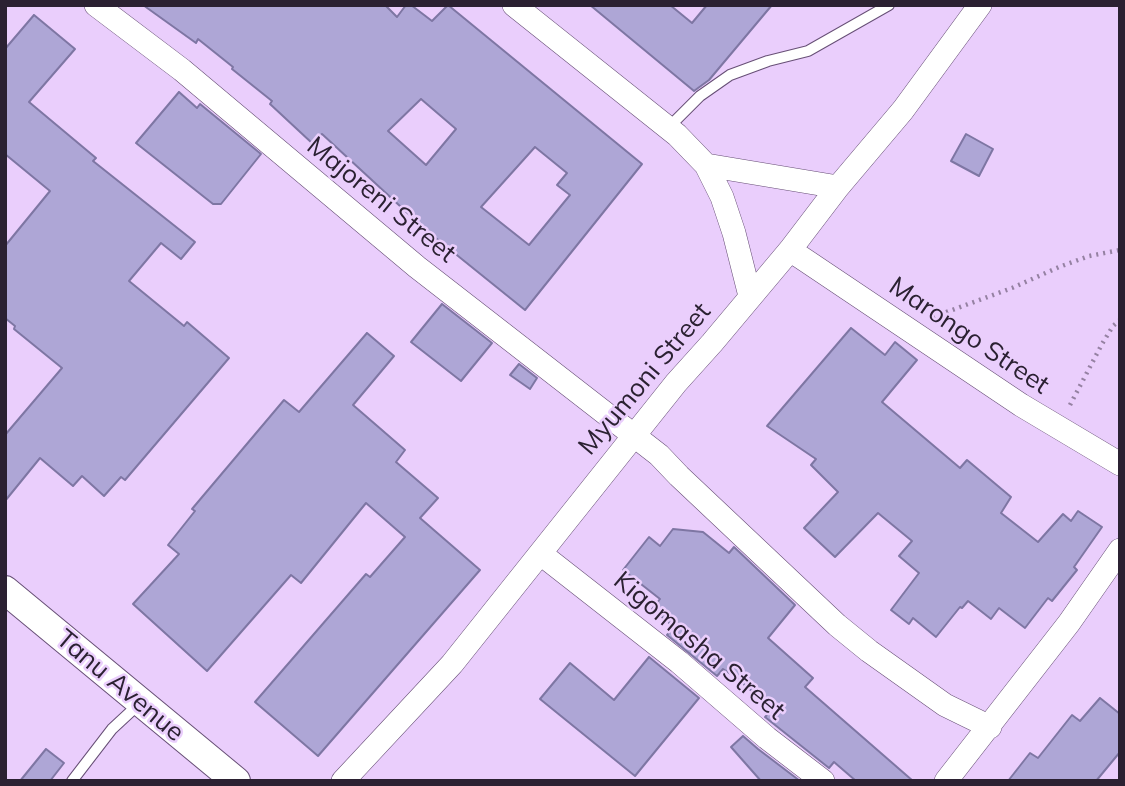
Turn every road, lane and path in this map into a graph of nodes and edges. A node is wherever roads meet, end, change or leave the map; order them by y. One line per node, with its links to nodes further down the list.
1 (96, 5): 14 (street, Majoreni Street)
2 (514, 5): 5 (street)
3 (889, 5): 5 (lane)
4 (980, 5): 7 (street, Myumoni Street)
5 (668, 128): 6 (street)
6 (706, 165): 7 (street); 10 (street)
7 (838, 187): 8 (street, Myumoni Street)
8 (790, 250): 10 (street, Myumoni Street); 12 (street, Marongo Street)
9 (1120, 250): 12 (path)
10 (750, 296): 14 (street, Myumoni Street)
11 (1120, 320): 13 (path)
12 (902, 326): 13 (street, Marongo Street)
13 (1060, 429): 15 (street, Marongo Street)
14 (634, 435): 17 (street, Myumoni Street); 20 (street, Majoreni Street)
15 (1120, 464)
16 (1120, 550): 20 (street)
17 (541, 554): 23 (street, Myumoni Street); 24 (street, Kigomasha Street)
18 (5, 590): 19 (street, Tanu Avenue)
19 (140, 703): 21 (lane); 22 (street, Tanu Avenue)
20 (990, 727): 25 (street)
21 (72, 781)
22 (236, 781)
23 (343, 781)
24 (822, 781)
25 (946, 781)

